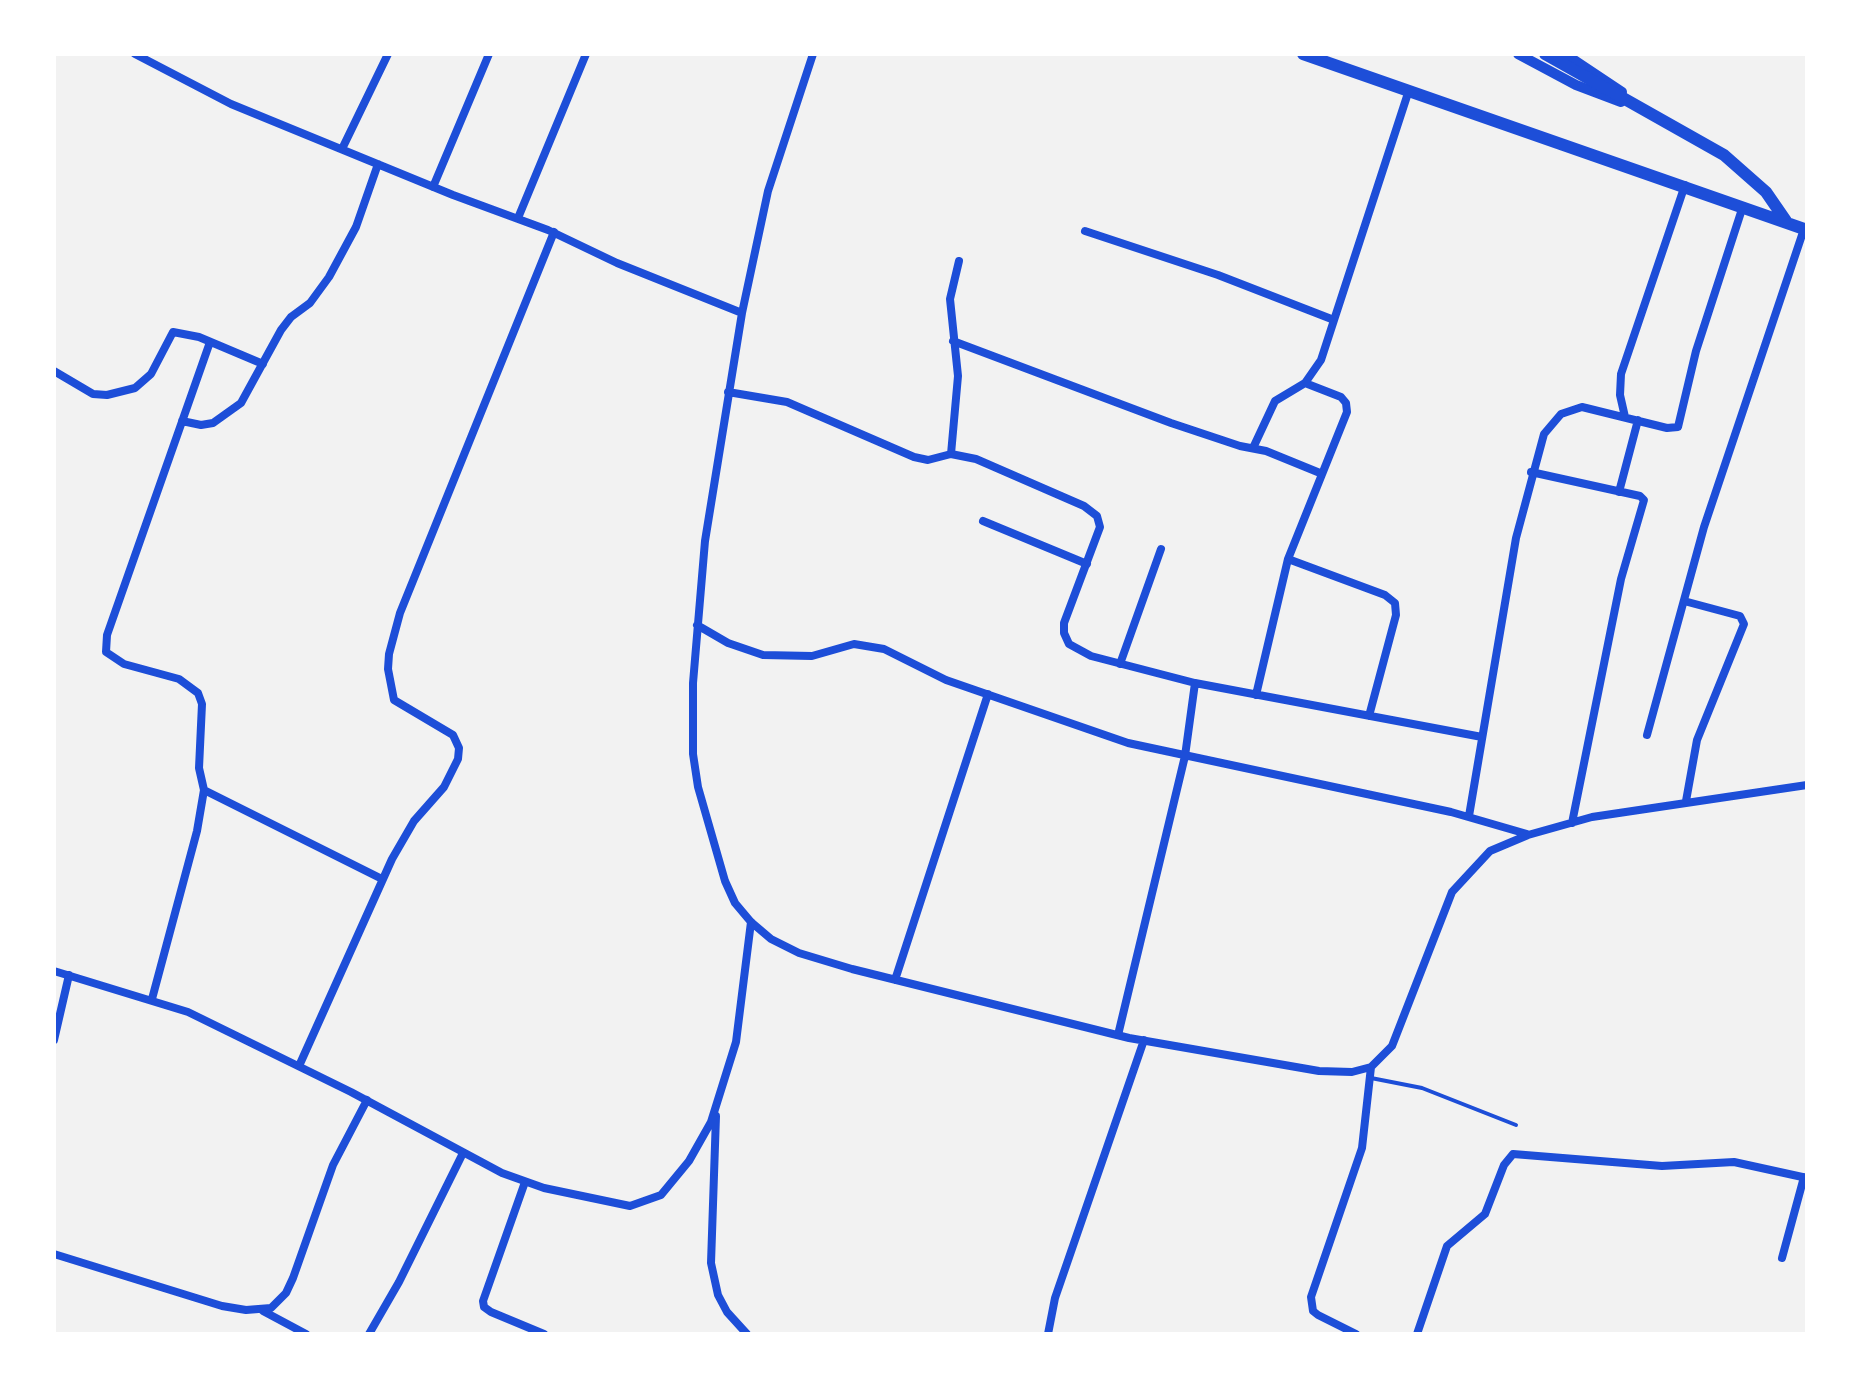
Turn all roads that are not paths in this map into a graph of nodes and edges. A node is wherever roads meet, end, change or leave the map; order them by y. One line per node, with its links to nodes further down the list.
1 (135, 54): 12 (street)
2 (388, 54): 12 (street)
3 (489, 54): 15 (street)
4 (586, 54): 17 (street)
5 (813, 54): 23 (street)
6 (1303, 54): 10 (highway)
7 (1518, 54): 11 (street)
8 (1545, 54): 11 (highway)
9 (1565, 54): 11 (street)
10 (1409, 90): 14 (highway); 24 (street)
11 (1649, 112): 18 (highway)
12 (342, 149): 13 (street)
13 (378, 164): 15 (street); 27 (street)
14 (1685, 185): 16 (highway); 31 (street)
15 (433, 187): 17 (street)
16 (1743, 206): 18 (highway); 32 (street)
17 (518, 218): 21 (street)
18 (1786, 221): 19 (highway)
19 (1806, 229): 43 (street)
20 (1085, 231): 24 (street)
21 (554, 232): 23 (street); 59 (street)
22 (959, 261): 25 (street)
23 (742, 313): 30 (street)
24 (1334, 320): 29 (street)
25 (953, 341): 34 (street); 35 (street)
26 (210, 342): 27 (street); 28 (street); 33 (street)
27 (263, 364): 33 (street)
28 (54, 371)
29 (1305, 383): 34 (street); 37 (street)
30 (728, 392): 35 (street); 44 (street)
31 (1625, 417): 32 (street); 36 (street)
32 (1638, 420): 38 (street)
33 (182, 421): 54 (street)
34 (1253, 448): 37 (street)
35 (951, 454): 42 (street)
36 (1531, 472): 38 (street); 51 (street)
37 (1320, 473): 41 (street)
38 (1619, 492): 57 (street)
39 (983, 521): 42 (street)
40 (1161, 549): 45 (street)
41 (1288, 559): 48 (street); 49 (street)
42 (1087, 564): 45 (street)
43 (1684, 601): 50 (street); 55 (street)
44 (697, 625): 47 (street); 60 (street)
45 (1120, 664): 46 (street)
46 (1195, 683): 48 (street); 52 (street)
47 (988, 694): 52 (street); 63 (street)
48 (1256, 695): 49 (street)
49 (1369, 716): 51 (street)
50 (1647, 735)
51 (1482, 737): 56 (street)
52 (1185, 756): 56 (street); 65 (street)
53 (1807, 785): 55 (street)
54 (204, 790): 59 (street); 64 (street)
55 (1686, 801): 57 (street)
56 (1469, 816): 58 (street)
57 (1572, 823): 58 (street)
58 (1528, 835): 69 (street)
59 (382, 879): 68 (street)
60 (751, 922): 63 (street); 72 (street)
61 (54, 971): 62 (street)
62 (69, 975): 64 (street); 66 (street)
63 (895, 980): 65 (street)
64 (152, 999): 68 (street)
65 (1118, 1035): 67 (street)
66 (54, 1040)
67 (1144, 1040): 69 (street); 85 (street)
68 (299, 1066): 71 (street)
69 (1371, 1067): 70 (street)
70 (1371, 1078): 73 (lane); 86 (street)
71 (367, 1100): 74 (street); 80 (street)
72 (717, 1107): 76 (street); 84 (street)
73 (1516, 1125)
74 (463, 1153): 76 (street); 82 (street)
75 (1805, 1177): 78 (street); 87 (street)
76 (525, 1182): 83 (street)
77 (57, 1255): 79 (street); 80 (street)
78 (1782, 1258)
79 (54, 1265)
80 (262, 1311): 81 (street)
81 (306, 1334)
82 (369, 1334)
83 (544, 1334)
84 (747, 1334)
85 (1048, 1334)
86 (1356, 1334)
87 (1417, 1334)

